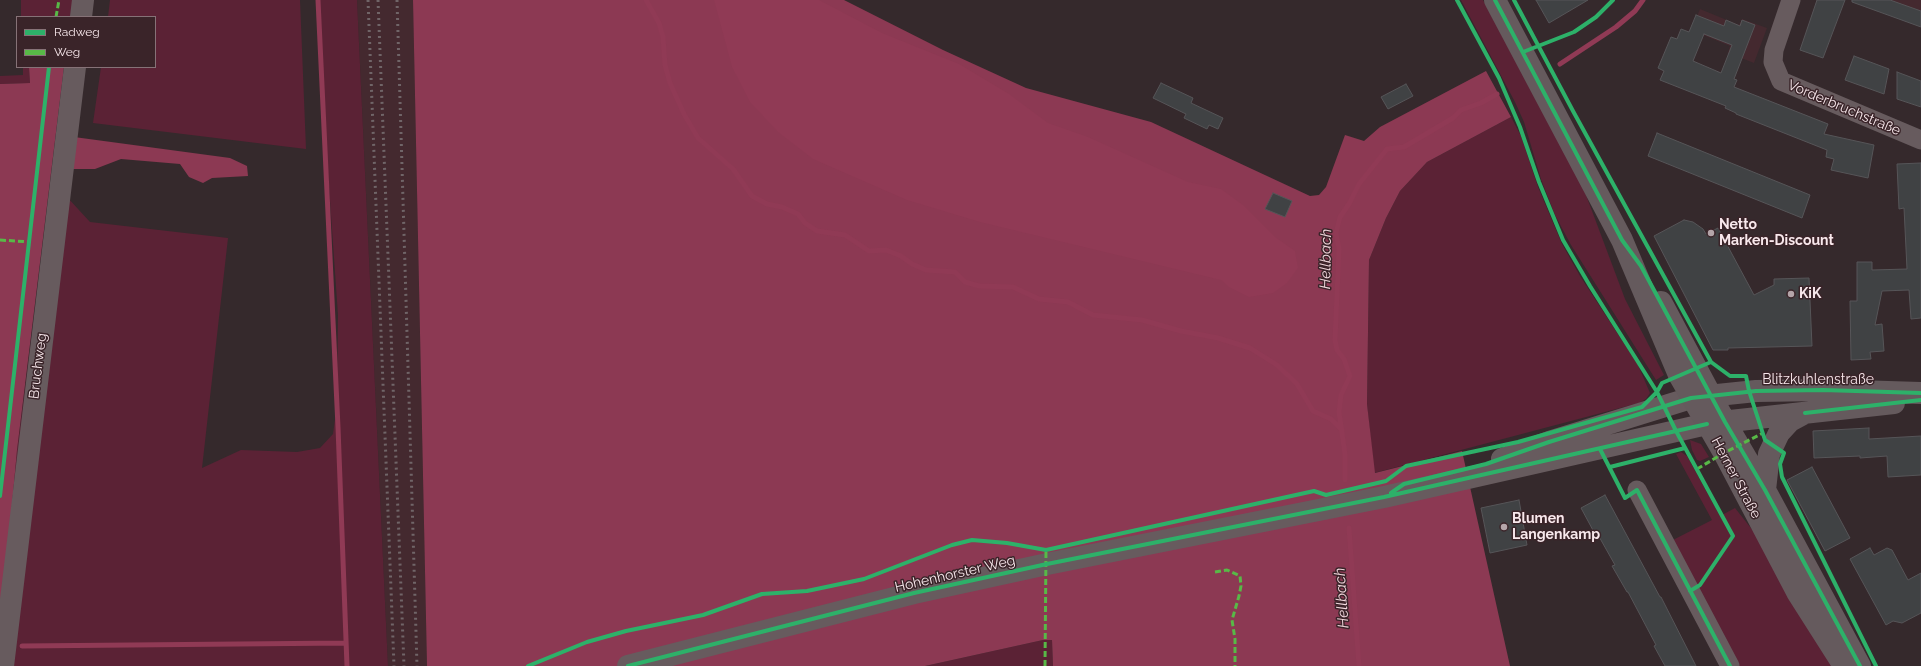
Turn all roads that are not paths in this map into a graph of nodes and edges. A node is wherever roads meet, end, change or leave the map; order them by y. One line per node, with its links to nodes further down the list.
1 (83, 0): 4 (street)
2 (1495, 0): 8 (main road, Herner Straße)
3 (1791, 0): 6 (street, Vorderbruchstraße)
4 (81, 16)
5 (74, 68): 15 (street, Bruchweg)
6 (1921, 140)
7 (1921, 393): 8 (main road, Blitzkuhlenstraße)
8 (1701, 397): 11 (main road, Herner Straße); 14 (street, Hohenhorster Weg)
9 (1921, 400): 10 (main road, Blitzkuhlenstraße)
10 (1805, 413): 11 (main road, Blitzkuhlenstraße); 13 (main road)
11 (1716, 423): 13 (main road, Herner Straße); 14 (street, Hohenhorster Weg); 18 (main road, Herner Straße)
12 (1637, 490): 17 (street)
13 (1765, 490): 19 (main road, Herner Straße)
14 (1384, 497): 16 (street, Hohenhorster Weg)
15 (3, 666)
16 (628, 666)
17 (1730, 666)
18 (1844, 666)
19 (1860, 666)

